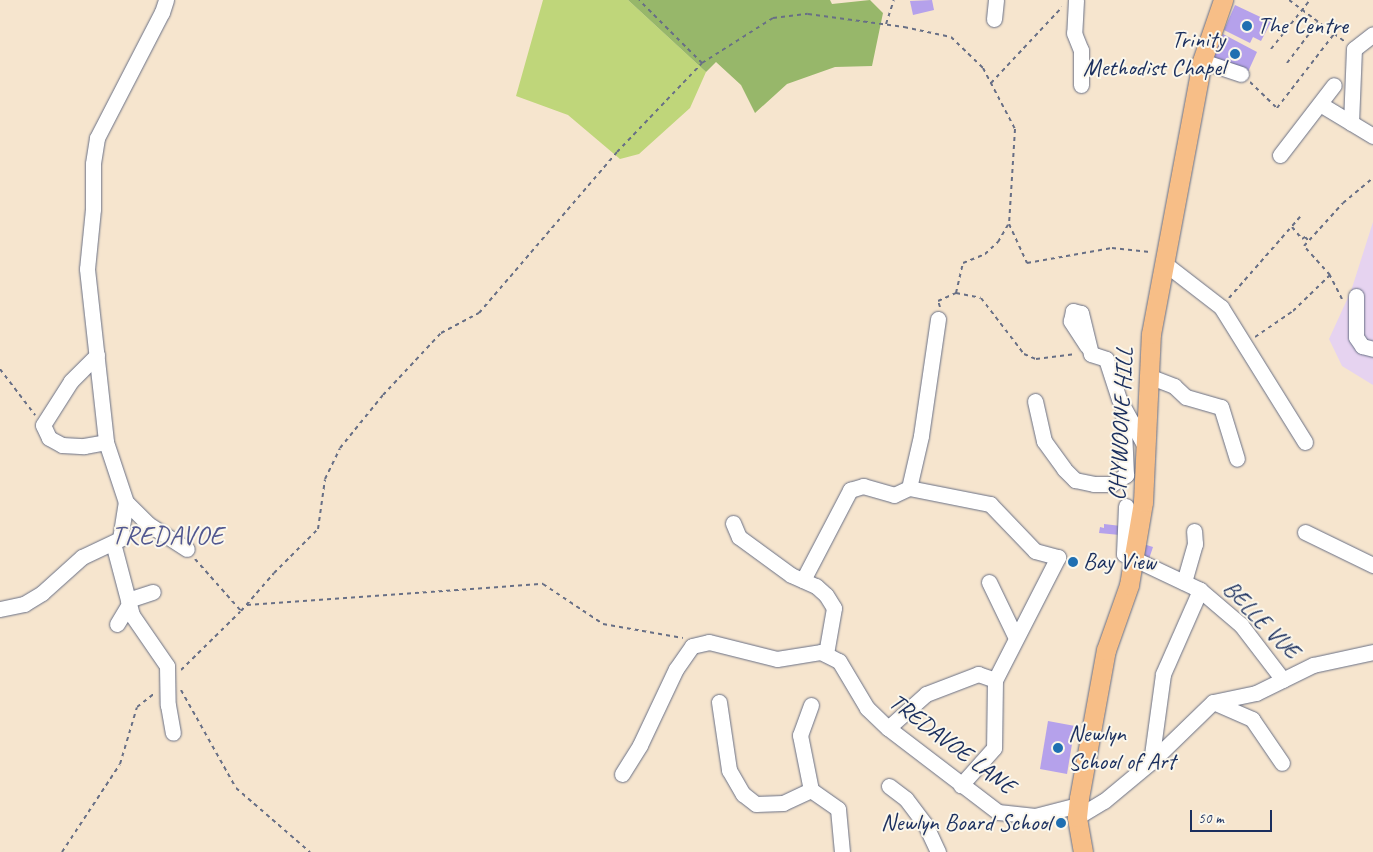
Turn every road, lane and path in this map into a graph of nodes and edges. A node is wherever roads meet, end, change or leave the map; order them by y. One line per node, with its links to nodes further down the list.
1 (166, 0): 42 (street)
2 (639, 0): 18 (path)
3 (894, 0): 12 (path)
4 (996, 0): 10 (street)
5 (1224, 0): 17 (main road, CHYWOONE HILL)
6 (1289, 0): 9 (path)
7 (1310, 0): 9 (path)
8 (1069, 3): 21 (path); 22 (street)
9 (1301, 10): 11 (path); 15 (path)
10 (994, 19)
11 (1318, 22): 13 (path); 19 (path)
12 (886, 25): 18 (path); 21 (path)
13 (1334, 34): 16 (path); 20 (path)
14 (1373, 34): 16 (street)
15 (1270, 49)
16 (1354, 49): 25 (street)
17 (1202, 61): 20 (street); 33 (main road, CHYWOONE HILL)
18 (702, 63): 69 (path)
19 (1287, 63)
20 (1241, 74)
21 (991, 84): 30 (path)
22 (1081, 85)
23 (1334, 85): 24 (street)
24 (1320, 104): 25 (street); 27 (street)
25 (1351, 123): 26 (street)
26 (1373, 136)
27 (1280, 155)
28 (1373, 178): 32 (path)
29 (1300, 217): 31 (path)
30 (1009, 224): 33 (path); 35 (path)
31 (1292, 227): 32 (path); 37 (path)
32 (1309, 241): 34 (path)
33 (1164, 258): 37 (street); 44 (main road, CHYWOONE HILL)
34 (1330, 275): 36 (path); 39 (path)
35 (956, 293): 38 (path); 41 (path)
36 (1349, 299): 40 (street)
37 (1221, 307): 39 (street)
38 (938, 319): 52 (street)
39 (1245, 344): 49 (street)
40 (1373, 349)
41 (1089, 350): 46 (street)
42 (97, 355): 47 (street); 48 (street)
43 (0, 369): 47 (path)
44 (1151, 377): 50 (main road, CHYWOONE HILL); 51 (street)
45 (1035, 401): 46 (street)
46 (1123, 407): 50 (street)
47 (42, 425): 48 (street)
48 (106, 442): 53 (street)
49 (1305, 442)
50 (1147, 450): 61 (main road, CHYWOONE HILL)
51 (1236, 459)
52 (909, 488): 63 (street); 73 (street)
53 (126, 502): 56 (street); 59 (street)
54 (1126, 506): 61 (street)
55 (733, 523): 63 (street)
56 (148, 524): 59 (street); 60 (street)
57 (1194, 530): 65 (street)
58 (1305, 532): 62 (street)
59 (116, 541): 68 (street); 70 (street)
60 (187, 549): 71 (path)
61 (1132, 557): 65 (street, BELLE VUE); 91 (main road, CHYWOONE HILL)
62 (1373, 565)
63 (803, 580): 76 (street)
64 (989, 582): 73 (street)
65 (1184, 582): 66 (street, BELLE VUE)
66 (1200, 590): 78 (street, BELLE VUE); 85 (street)
67 (153, 592): 68 (street)
68 (128, 602): 72 (street); 79 (street)
69 (246, 605): 71 (path); 74 (path)
70 (0, 609)
71 (241, 611): 79 (path)
72 (117, 624)
73 (1015, 636): 77 (street)
74 (702, 643): 76 (street); 87 (street)
75 (1367, 653): 78 (street, BELLE VUE)
76 (826, 654): 83 (street, TREDAVOE LANE)
77 (995, 680): 83 (street); 88 (street)
78 (1283, 680): 81 (street)
79 (169, 682): 84 (street); 93 (path); 94 (path)
80 (719, 702): 90 (street)
81 (1213, 702): 85 (street, TREDAVOE LANE); 86 (street)
82 (811, 705): 90 (street)
83 (888, 728): 88 (street, TREDAVOE LANE)
84 (173, 733)
85 (1151, 762): 91 (street, TREDAVOE LANE)
86 (1282, 763)
87 (622, 774)
88 (962, 784): 91 (street, TREDAVOE LANE)
89 (890, 786): 96 (street)
90 (811, 790): 95 (street)
91 (1078, 811): 92 (main road, CHYWOONE HILL)
92 (1078, 851)
93 (62, 852)
94 (310, 852)
95 (842, 852)
96 (938, 852)

